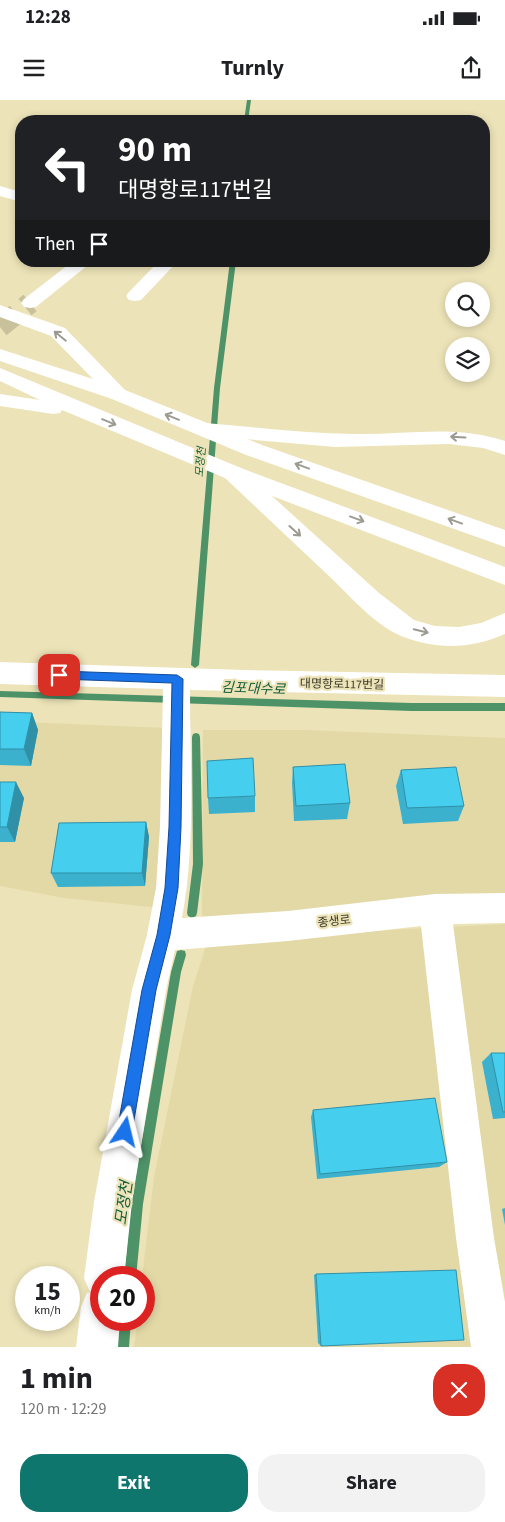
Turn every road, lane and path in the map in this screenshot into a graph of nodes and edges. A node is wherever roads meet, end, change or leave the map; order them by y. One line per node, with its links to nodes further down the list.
1 (0, 191): 2 (main road)
2 (15, 195)
3 (76, 267): 6 (main road)
4 (163, 267): 5 (main road)
5 (135, 296)
6 (30, 303)
7 (0, 311): 13 (main road, one-way to 7)
8 (0, 325): 13 (main road)
9 (0, 338): 13 (main road)
10 (0, 355): 13 (main road)
11 (0, 374): 15 (main road)
12 (0, 389): 15 (main road)
13 (119, 395): 16 (main road, one-way to 13)
14 (0, 400): 15 (main road)
15 (87, 413): 18 (main road, one-way to 18)
16 (256, 442): 17 (main road, one-way to 16); 19 (main road, one-way to 16)
17 (505, 448)
18 (261, 491): 20 (main road, one-way to 20); 21 (main road, one-way to 21)
19 (503, 538)
20 (500, 574)
21 (505, 623)
22 (0, 673): 23 (main road, 대명항로117번길)
23 (177, 679): 24 (main road, 대명항로117번길); 27 (main road)
24 (505, 686)
25 (505, 908): 26 (main road, 종생로)
26 (435, 909): 27 (main road, 종생로); 31 (main road)
27 (163, 935): 28 (main road)
28 (105, 1266)
29 (99, 1331): 30 (main road)
30 (97, 1347)
31 (492, 1347)

